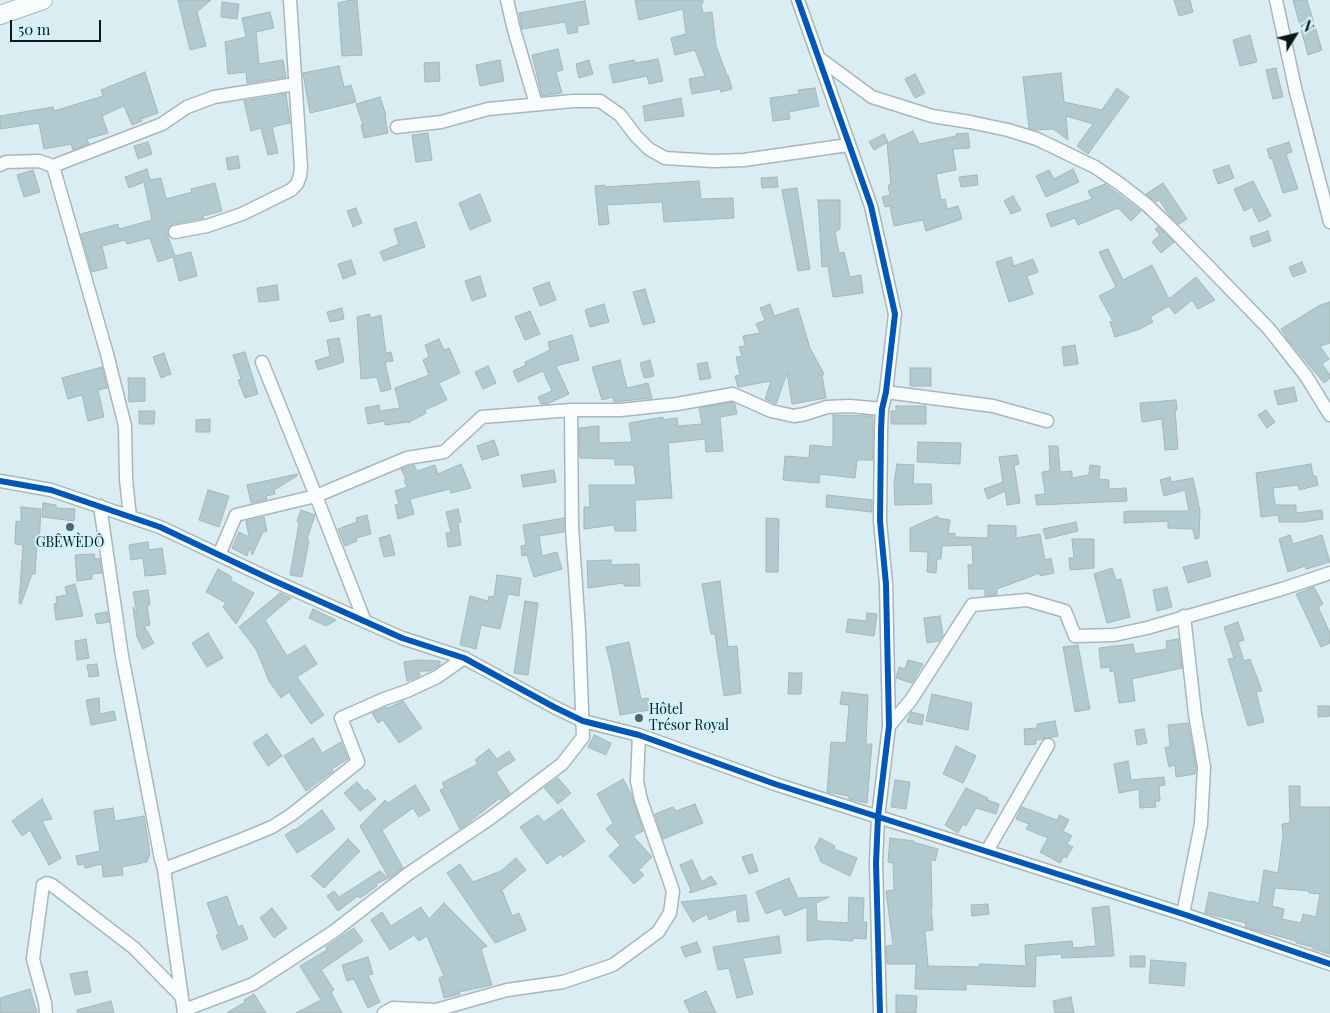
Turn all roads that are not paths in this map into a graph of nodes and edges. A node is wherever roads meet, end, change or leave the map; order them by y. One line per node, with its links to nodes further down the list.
1 (43, 0): 6 (street)
2 (290, 0): 8 (street)
3 (507, 0): 9 (street)
4 (798, 0): 7 (street)
5 (1276, 0): 14 (street)
6 (0, 15)
7 (819, 58): 11 (street); 20 (street)
8 (295, 84): 13 (street); 15 (street)
9 (536, 104): 10 (street); 11 (street)
10 (397, 127)
11 (848, 145): 17 (street)
12 (0, 165): 13 (street)
13 (53, 166): 25 (street)
14 (1330, 222)
15 (175, 232)
16 (262, 362): 23 (street)
17 (886, 392): 18 (street); 21 (street)
18 (882, 409): 19 (street); 32 (street)
19 (571, 410): 23 (street); 31 (street)
20 (1330, 415)
21 (1047, 421)
22 (0, 482): 24 (street)
23 (316, 496): 26 (street); 29 (street)
24 (100, 506): 25 (street); 37 (street)
25 (130, 516): 26 (street)
26 (219, 555): 29 (street)
27 (1330, 572): 28 (street)
28 (1184, 616): 32 (street); 38 (street)
29 (365, 622): 30 (street)
30 (464, 658): 31 (street); 37 (street)
31 (583, 720): 33 (street); 41 (street)
32 (889, 726): 35 (street)
33 (639, 735): 35 (street); 43 (street)
34 (1048, 745): 36 (street)
35 (878, 817): 36 (street); 44 (street)
36 (987, 852): 38 (street)
37 (164, 869): 40 (street)
38 (1183, 914): 39 (street)
39 (1330, 964)
40 (181, 996): 41 (street); 42 (street)
41 (184, 1011)
42 (46, 1013)
43 (384, 1013)
44 (880, 1013)

